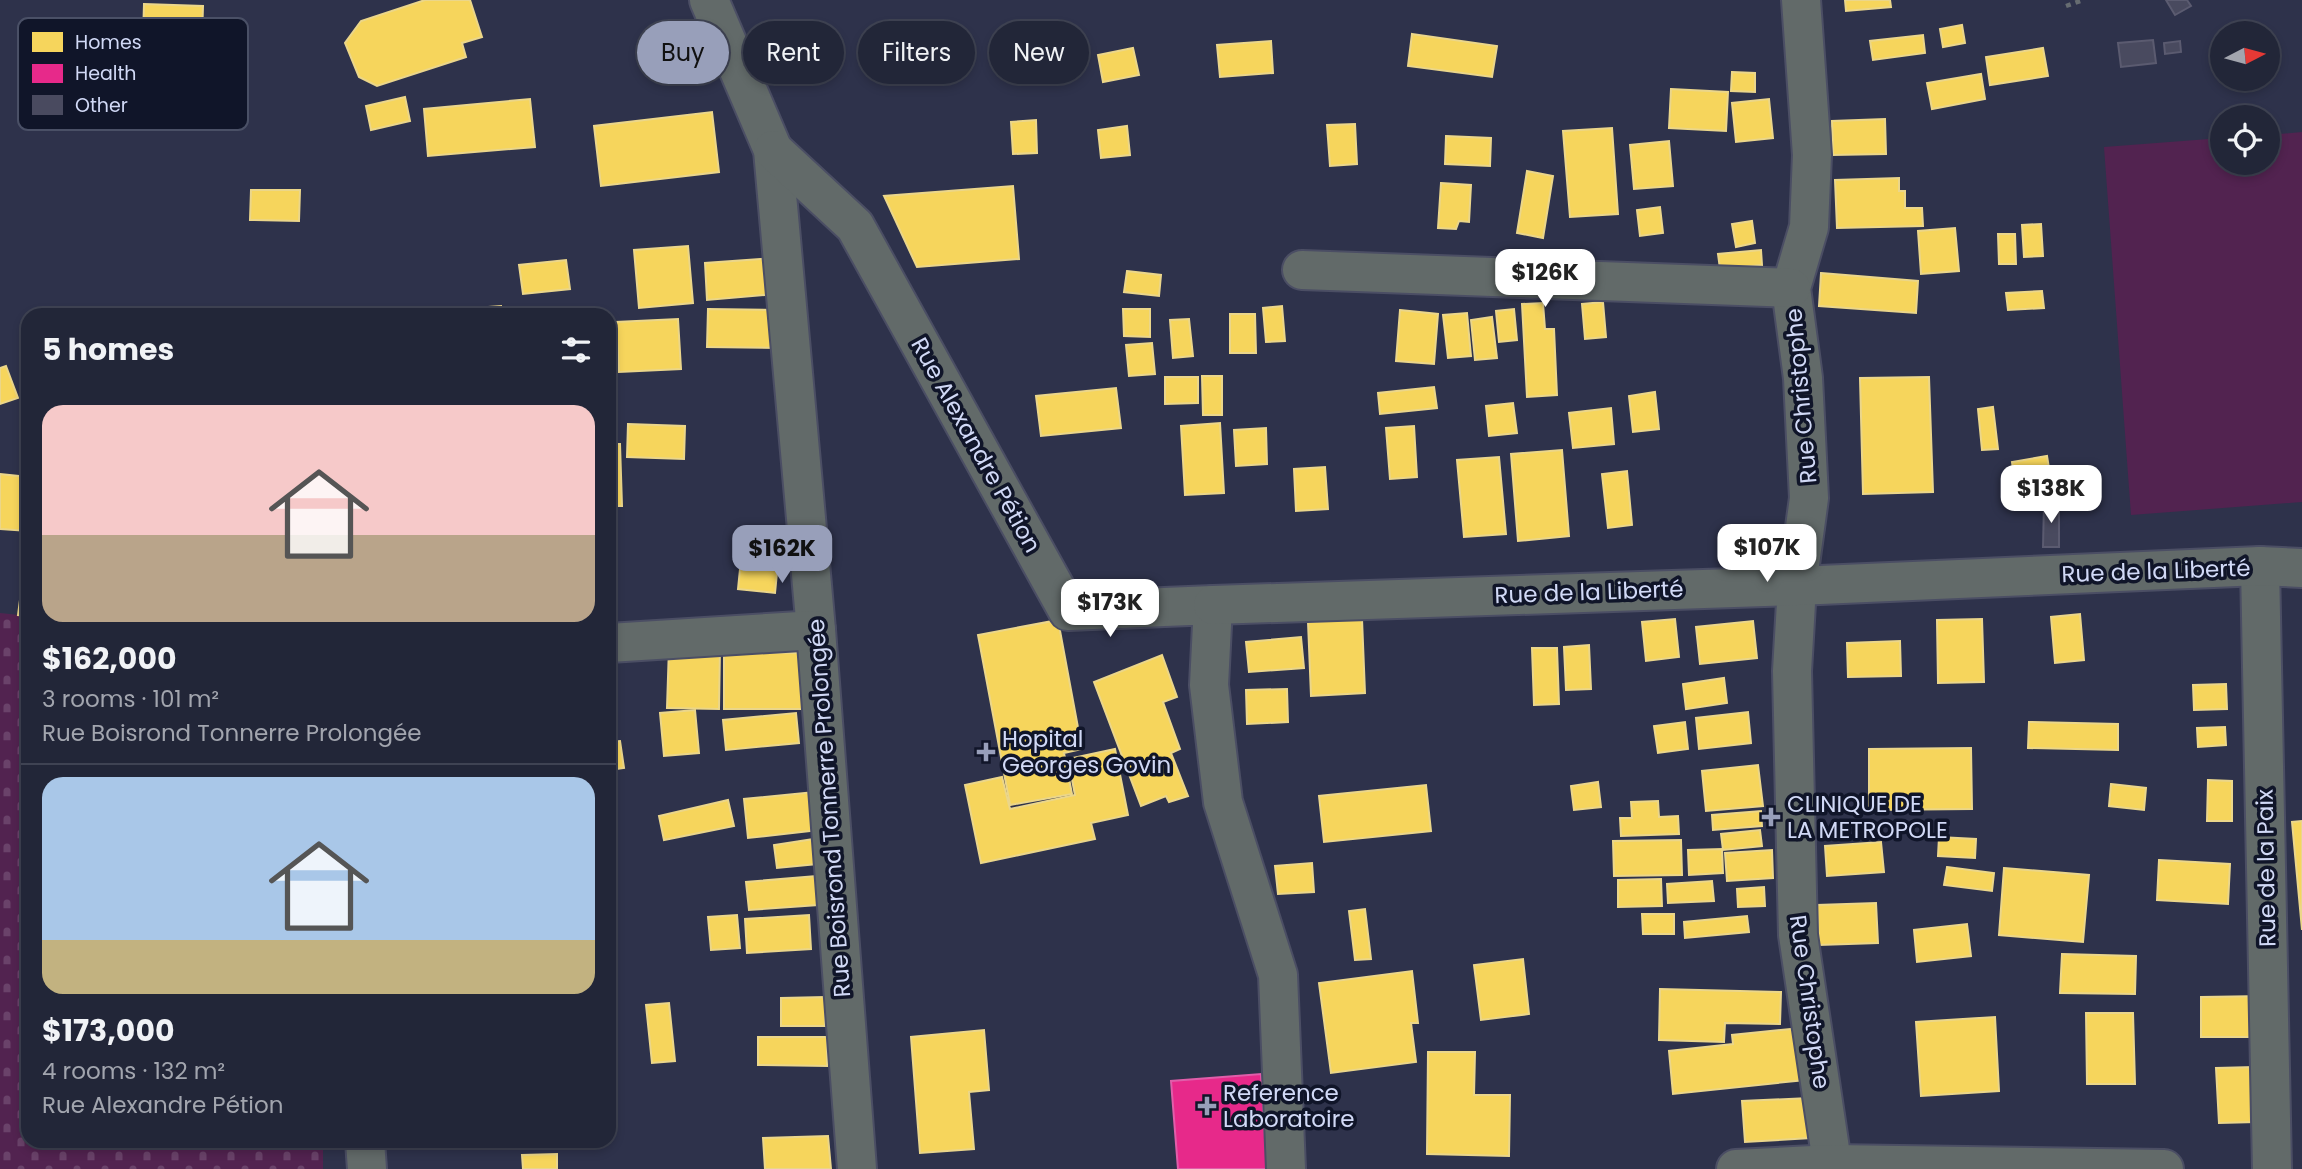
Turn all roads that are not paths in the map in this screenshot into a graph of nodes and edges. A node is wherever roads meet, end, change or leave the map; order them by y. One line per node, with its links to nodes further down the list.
1 (709, 0): 3 (street, Rue Boisrond Tonnerre Prolongée)
2 (1801, 0): 5 (street, Rue Christophe)
3 (773, 150): 9 (street, Rue Alexandre Pétion); 10 (street, Rue Boisrond Tonnerre Prolongée)
4 (1302, 271): 5 (street)
5 (1791, 288): 8 (street, Rue Christophe)
6 (2260, 566): 7 (street, Rue de la Liberté); 8 (street, Rue de la Liberté); 19 (street, Rue de la Paix)
7 (2302, 568)
8 (1797, 586): 9 (street, Rue de la Liberté); 13 (street, Rue Christophe)
9 (1213, 605): 16 (street)
10 (816, 630): 11 (street); 15 (street, Rue Boisrond Tonnerre Prolongée)
11 (616, 643)
12 (365, 1148): 14 (street)
13 (1833, 1166): 17 (street); 18 (street)
14 (366, 1169)
15 (857, 1169)
16 (1286, 1169)
17 (1736, 1169)
18 (2164, 1169)
19 (2272, 1169)

